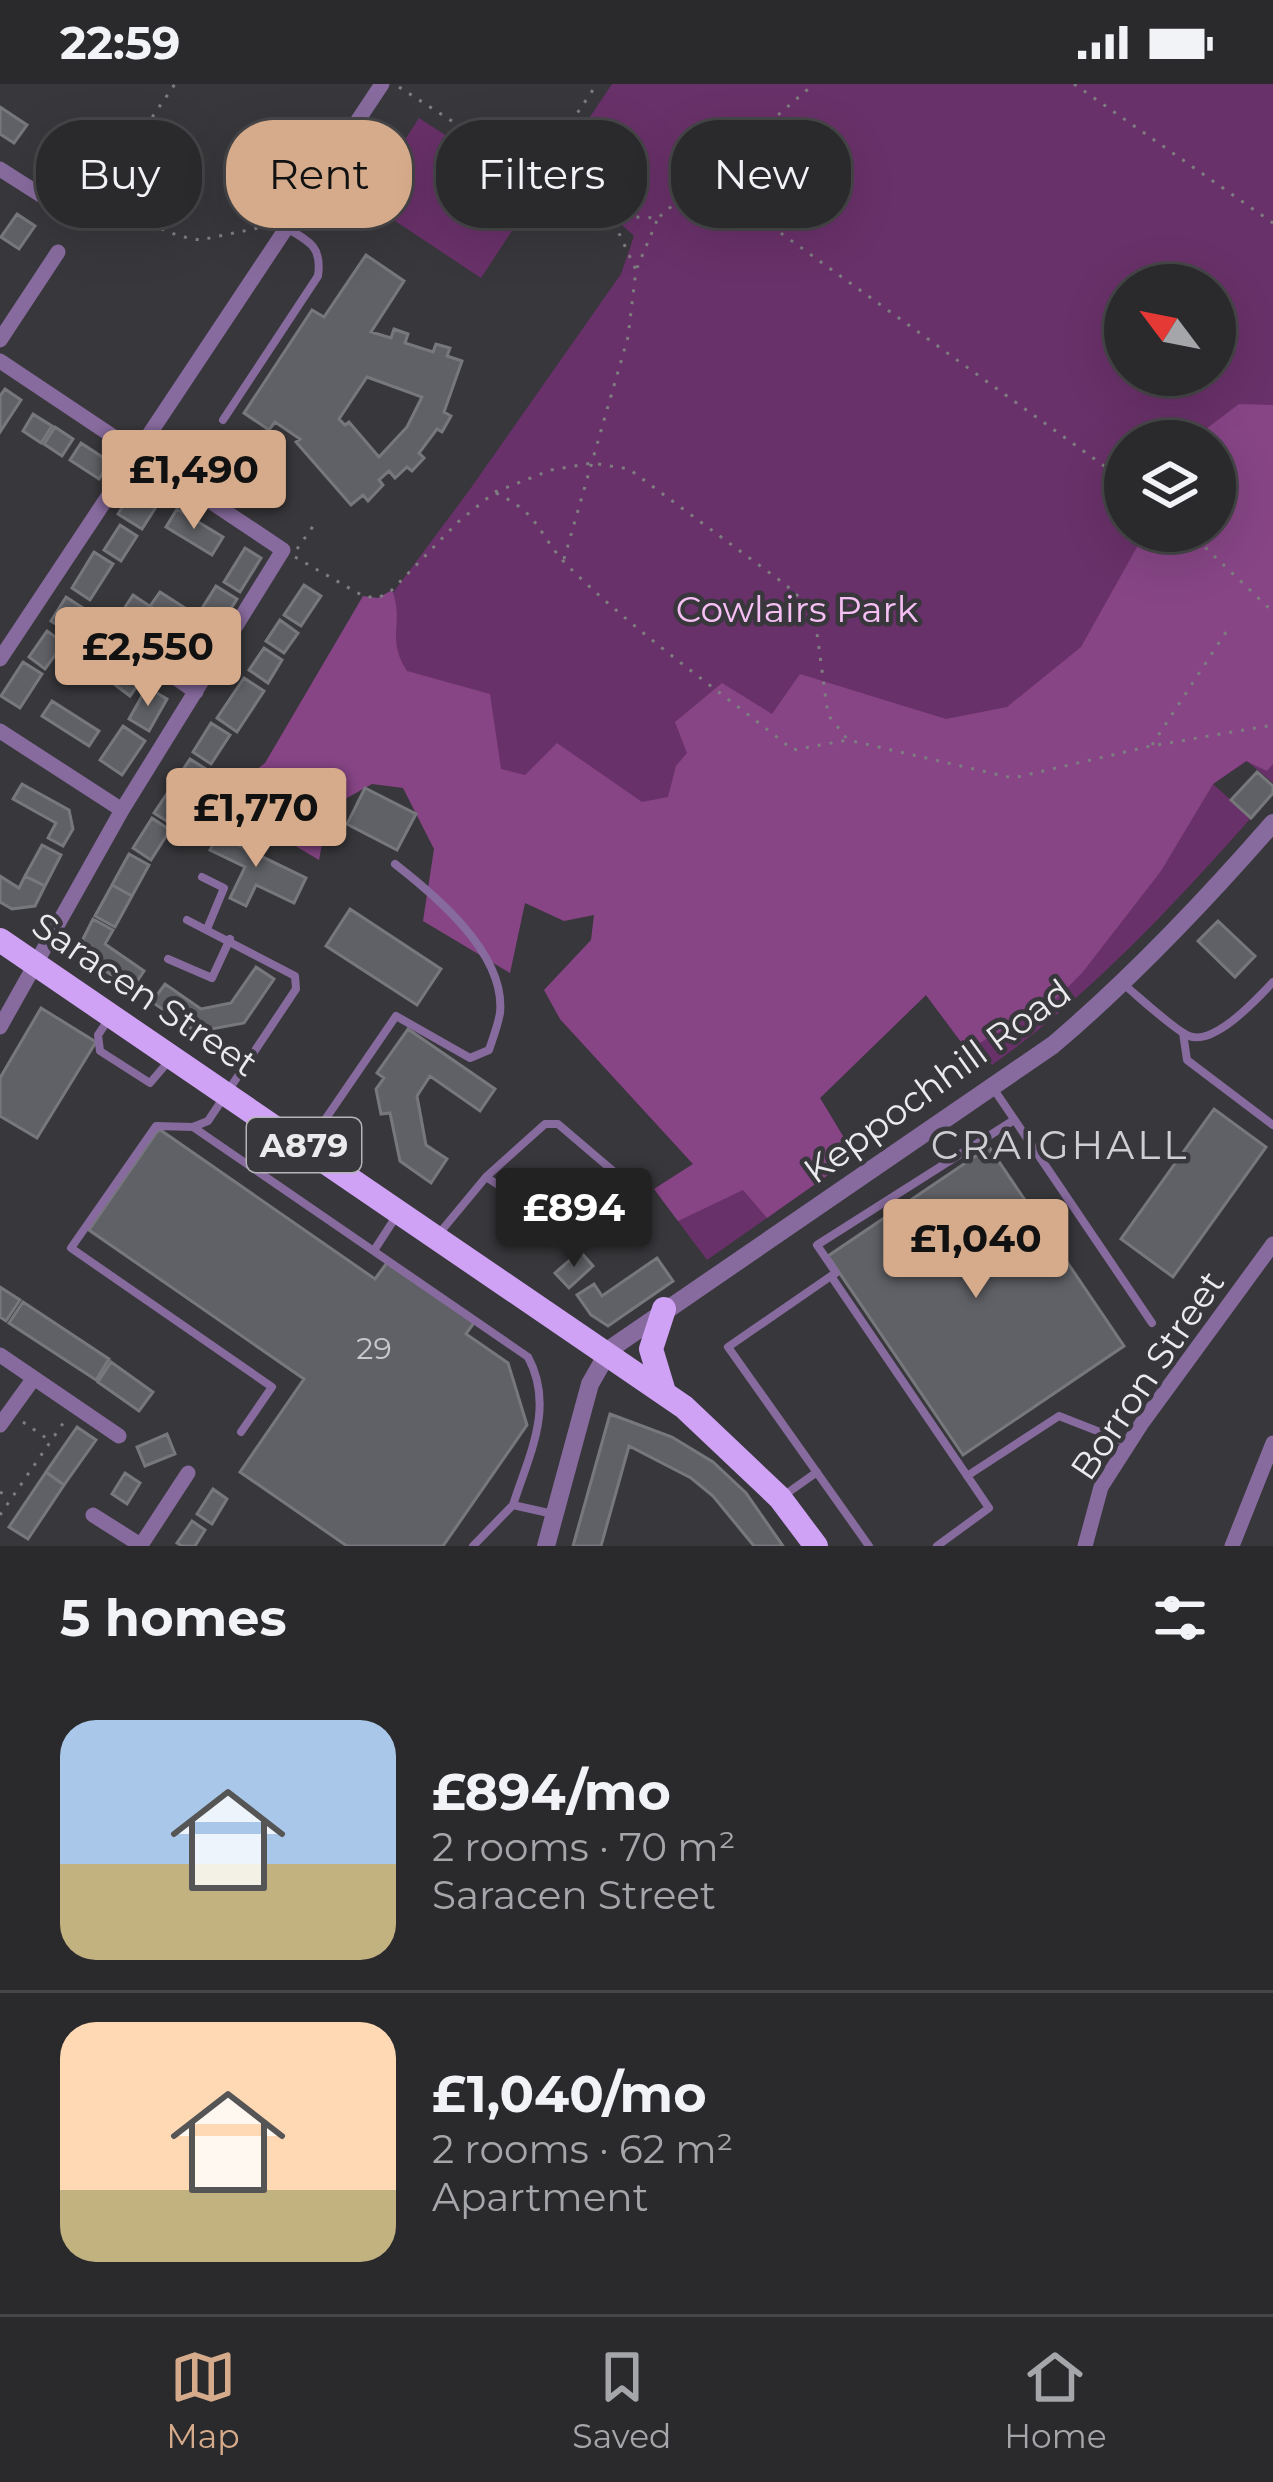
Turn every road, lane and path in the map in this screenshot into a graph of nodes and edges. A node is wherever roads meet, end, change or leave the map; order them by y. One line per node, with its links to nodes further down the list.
1 (175, 84): 7 (path)
2 (382, 84): 8 (street)
3 (394, 84): 9 (path)
4 (597, 84): 10 (path)
5 (814, 84): 11 (path)
6 (1074, 84): 17 (path)
7 (152, 120)
8 (358, 120)
9 (450, 120)
10 (573, 120)
11 (771, 120)
12 (0, 169): 13 (street)
13 (36, 192)
14 (671, 206): 16 (path)
15 (647, 218): 16 (path)
16 (658, 218): 24 (path)
17 (1273, 223)
18 (160, 228): 19 (path)
19 (258, 228)
20 (287, 228): 27 (lane); 28 (street)
21 (617, 228): 24 (path)
22 (774, 228): 30 (path)
23 (58, 252): 25 (street)
24 (636, 270): 29 (path)
25 (0, 340)
26 (0, 361): 28 (street)
27 (223, 420)
28 (137, 454): 34 (street); 39 (street)
29 (592, 463): 31 (path); 35 (path); 43 (path)
30 (1104, 466)
31 (495, 492): 34 (path); 35 (path)
32 (314, 525): 34 (path)
33 (1210, 552): 36 (path)
34 (288, 553): 40 (street)
35 (564, 562): 43 (path)
36 (1273, 612)
37 (1230, 626): 44 (path)
38 (158, 633): 40 (street)
39 (0, 659)
40 (196, 692): 45 (street)
41 (1273, 725): 44 (path)
42 (0, 731): 45 (street)
43 (848, 740): 44 (path)
44 (1151, 746)
45 (122, 810): 54 (street)
46 (1270, 833): 55 (street, Keppochhill Road)
47 (395, 864): 66 (lane)
48 (202, 877): 50 (lane)
49 (187, 920): 50 (lane)
50 (207, 929): 51 (lane)
51 (230, 939): 53 (lane); 62 (lane)
52 (0, 940): 54 (main road, Saracen Street / A879)
53 (168, 959)
54 (35, 963): 57 (main road, Saracen Street / A879); 58 (street)
55 (1121, 982): 59 (lane); 61 (street, Keppochhill Road)
56 (1273, 982): 59 (lane)
57 (111, 1013): 60 (main road, Saracen Street / A879); 60 (lane)
58 (0, 1027)
59 (1186, 1034): 64 (lane)
60 (172, 1055): 62 (main road, Saracen Street / A879)
61 (993, 1088): 63 (lane); 73 (street, Keppochhill Road)
62 (227, 1092): 65 (lane); 66 (main road, Saracen Street / A879)
63 (1014, 1120): 72 (lane); 74 (lane)
64 (1273, 1125)
65 (193, 1127): 71 (lane); 81 (lane)
66 (306, 1147): 68 (main road, Saracen Street / A879)
67 (485, 1178): 67 (lane); 69 (lane)
68 (401, 1210): 69 (main road, Saracen Street / A879); 71 (lane)
69 (436, 1237): 75 (main road, Saracen Street / A879)
70 (1273, 1244): 84 (street, Borron Street)
71 (375, 1249): 92 (lane)
72 (831, 1276): 86 (lane); 88 (lane)
73 (664, 1309): 75 (street, Keppochhill Road); 78 (main road)
74 (1152, 1323)
75 (607, 1353): 78 (main road, A879); 95 (street)
76 (0, 1355): 77 (street)
77 (34, 1378): 79 (street); 80 (street)
78 (664, 1393): 90 (main road, A879)
79 (71, 1412): 82 (street); 83 (path)
80 (4, 1419): 83 (path)
81 (241, 1432)
82 (119, 1436)
83 (51, 1441): 91 (path)
84 (1129, 1443): 88 (lane); 102 (street, Borron Street)
85 (1273, 1443): 103 (street)
86 (817, 1472): 90 (lane); 100 (lane)
87 (188, 1473): 96 (street)
88 (967, 1476): 101 (lane)
89 (0, 1492): 91 (path)
90 (780, 1498): 99 (main road, A879)
91 (11, 1499): 93 (path)
92 (513, 1505): 95 (lane); 97 (lane)
93 (0, 1515)
94 (93, 1515): 96 (street)
95 (554, 1515): 98 (street)
96 (141, 1546)
97 (473, 1546)
98 (546, 1546)
99 (816, 1546)
100 (869, 1546)
101 (937, 1546)
102 (1085, 1546)
103 (1232, 1546)

